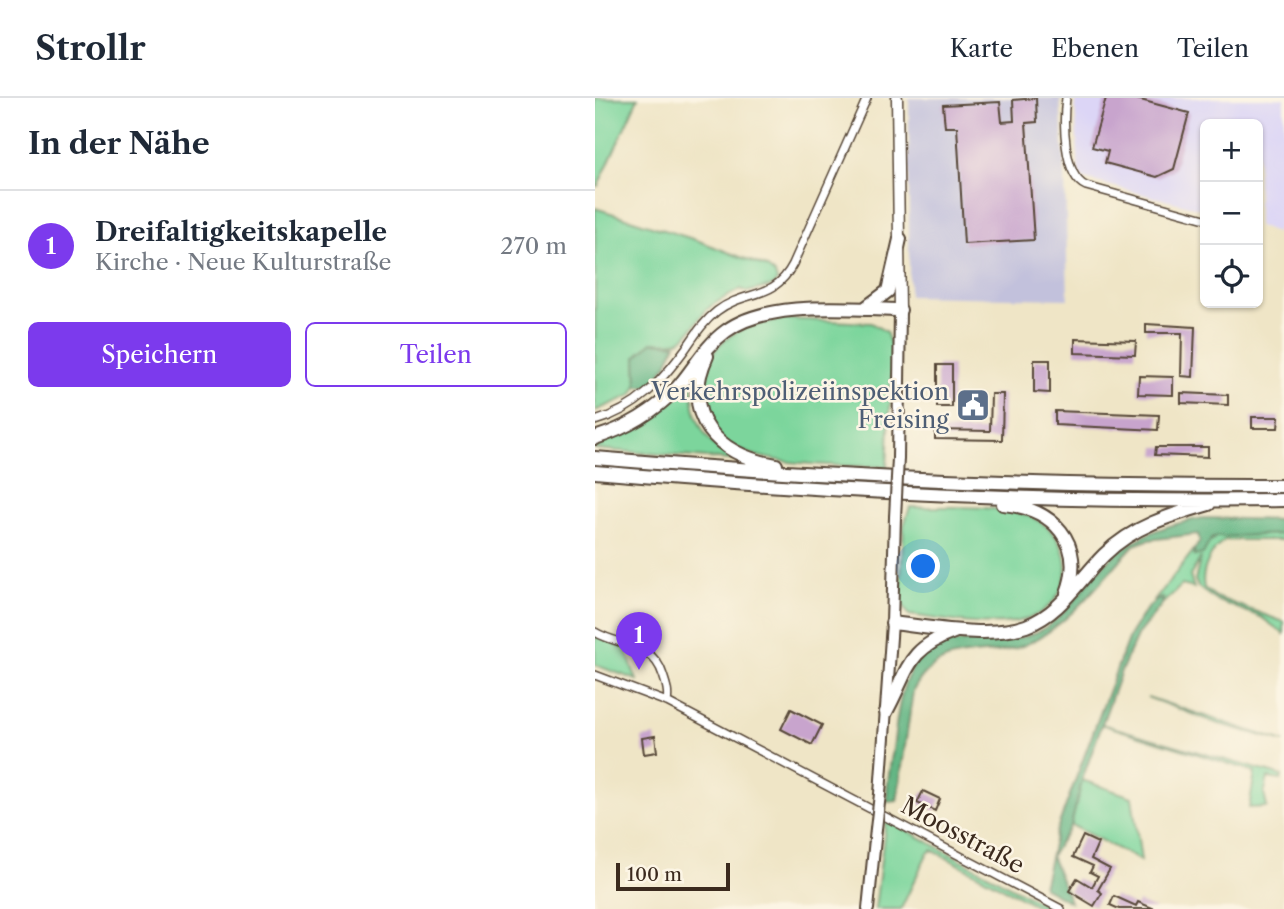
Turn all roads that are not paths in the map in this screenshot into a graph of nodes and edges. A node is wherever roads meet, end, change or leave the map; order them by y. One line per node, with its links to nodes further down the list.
1 (867, 98): 9 (street)
2 (897, 98): 5 (main road)
3 (1066, 98): 4 (street)
4 (1200, 218)
5 (900, 239): 6 (highway); 7 (main road)
6 (863, 309): 7 (highway); 8 (highway)
7 (900, 310): 19 (main road, bridge)
8 (711, 346): 10 (highway); 13 (highway)
9 (595, 421)
10 (595, 438)
11 (595, 458): 13 (highway)
12 (595, 472): 15 (highway)
13 (803, 474): 14 (highway)
14 (1284, 486)
15 (976, 497): 17 (highway); 18 (highway)
16 (1284, 499): 17 (highway)
17 (1221, 500): 18 (highway)
18 (1064, 600): 20 (highway)
19 (892, 623): 20 (highway); 24 (main road)
20 (960, 630): 24 (highway)
21 (595, 632): 23 (street)
22 (595, 675): 23 (street, Moosstraße)
23 (667, 702): 26 (street, Moosstraße)
24 (886, 712): 25 (main road, bridge)
25 (868, 909)
26 (1061, 909)

